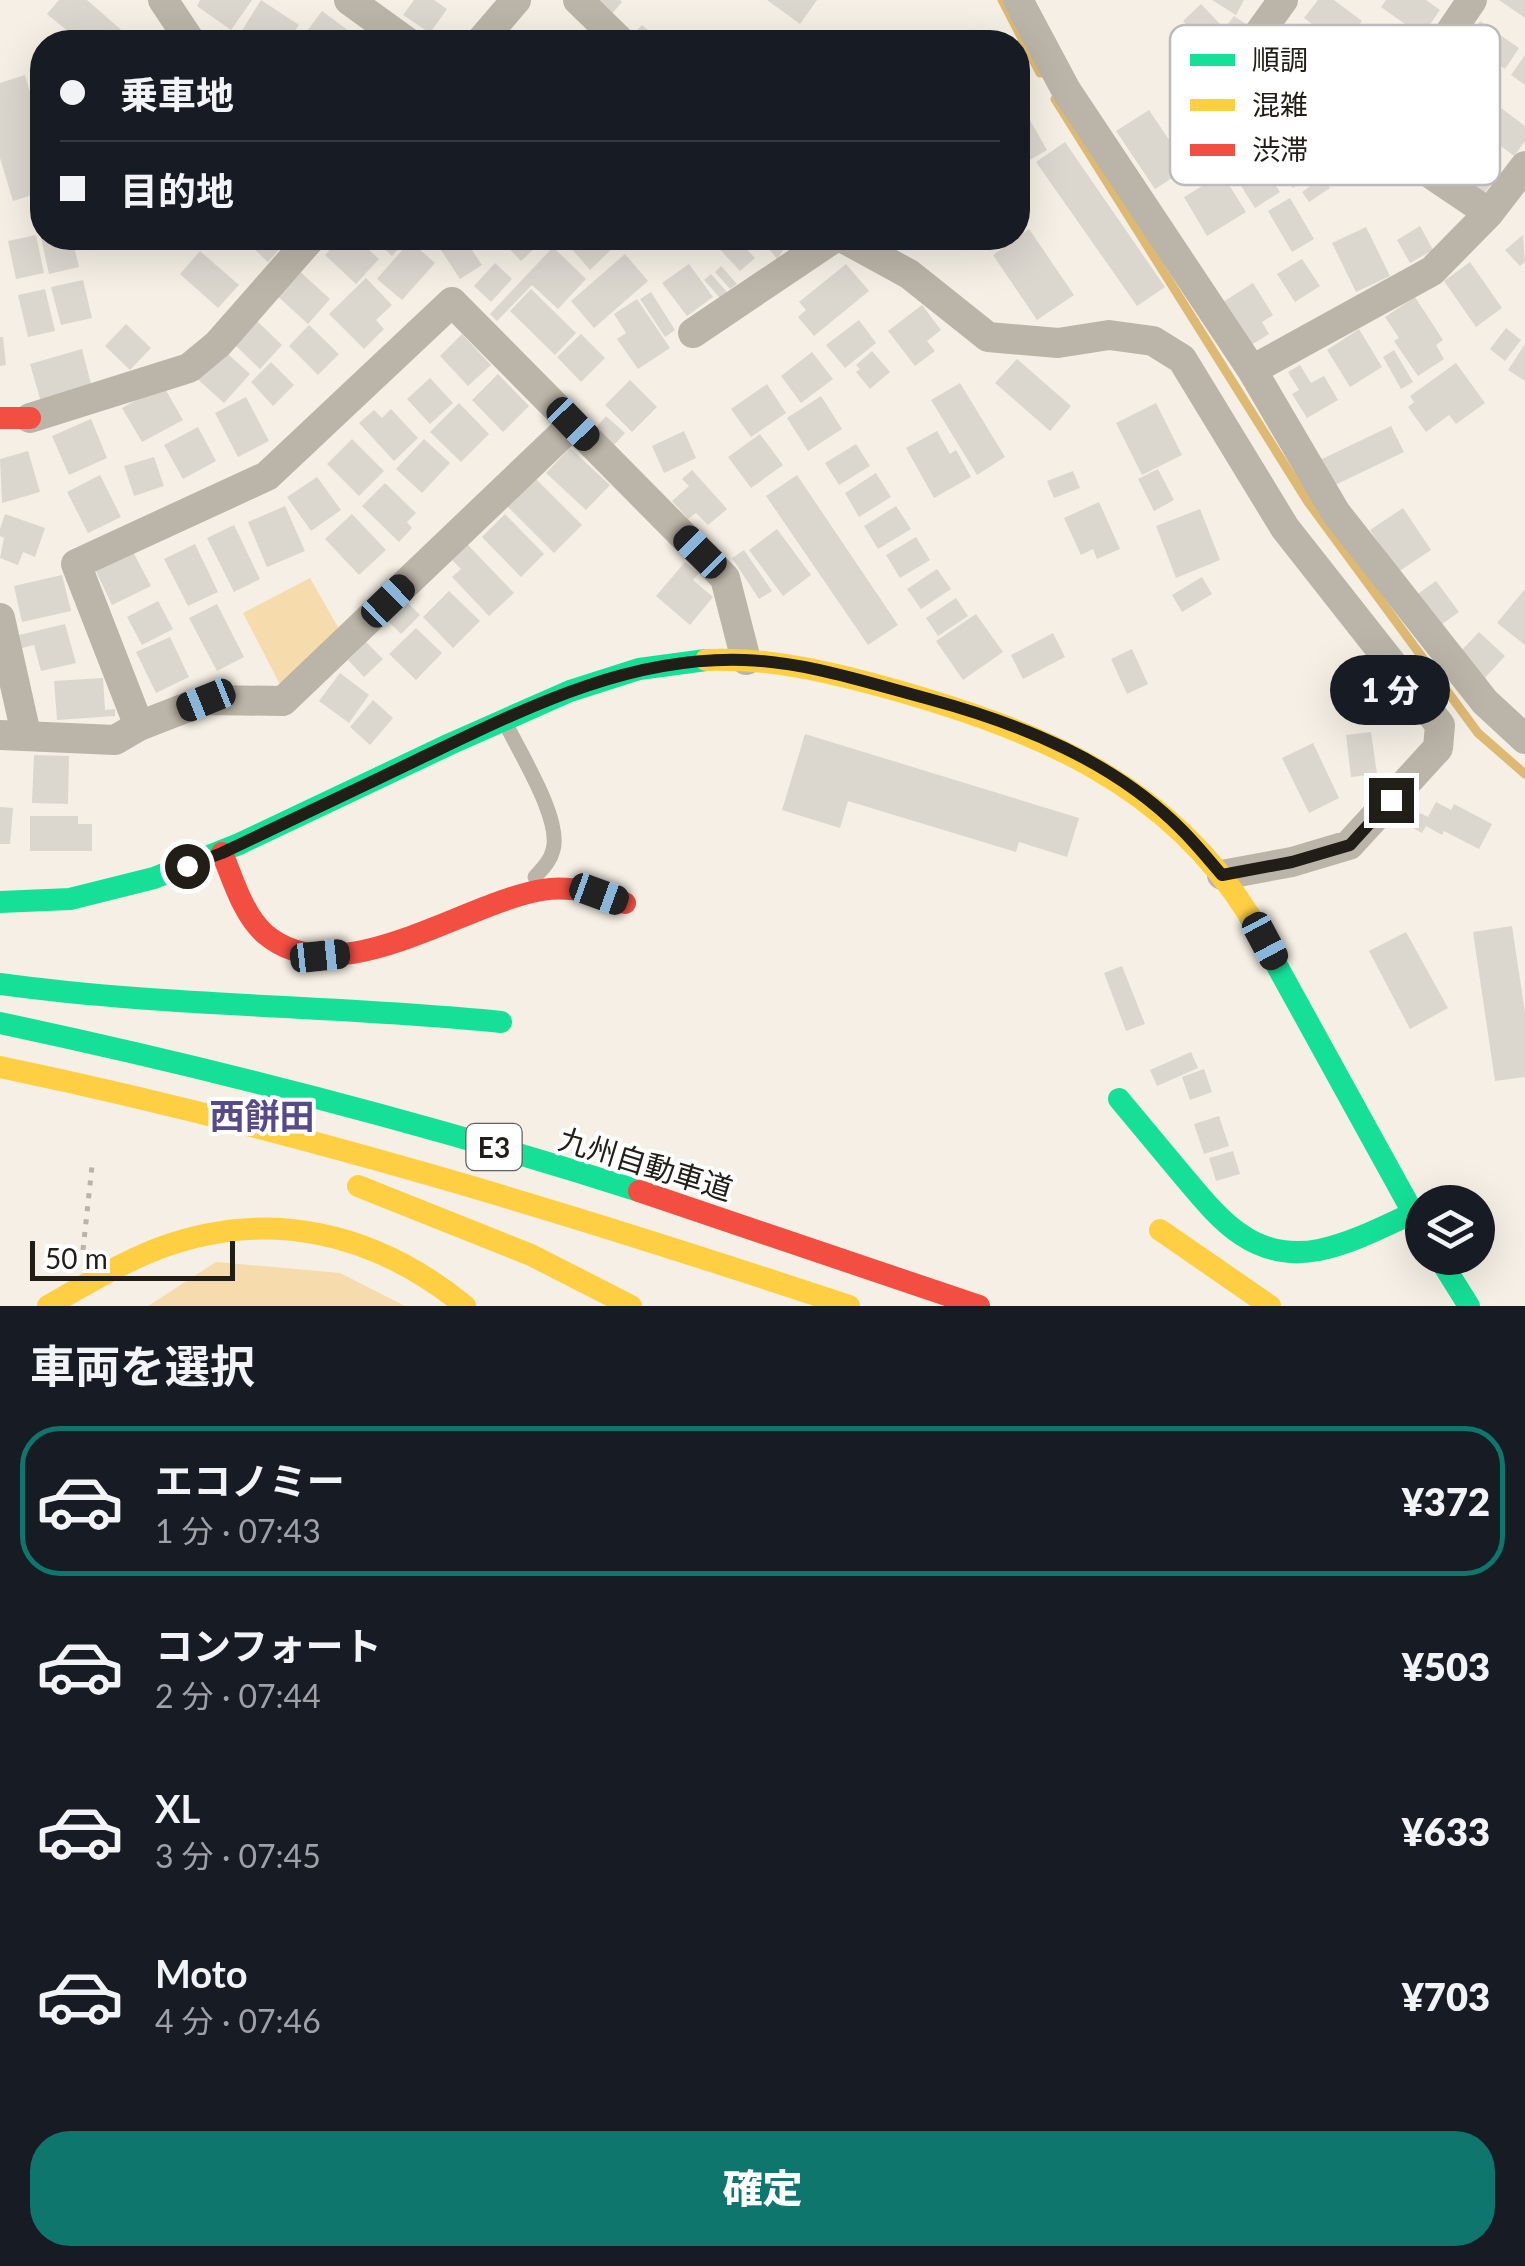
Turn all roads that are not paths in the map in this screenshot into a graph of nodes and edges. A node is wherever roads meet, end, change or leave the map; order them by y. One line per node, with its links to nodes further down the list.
1 (163, 0): 10 (street)
2 (349, 0): 11 (street)
3 (516, 0): 12 (street)
4 (578, 0): 13 (street)
5 (1018, 0): 21 (street)
6 (1283, 0): 8 (street)
7 (1472, 0): 9 (street)
8 (1265, 25)
9 (1455, 25)
10 (183, 30)
11 (391, 30)
12 (490, 30)
13 (609, 30)
14 (1525, 166): 16 (street)
15 (1447, 185): 16 (street)
16 (1489, 213): 21 (street)
17 (300, 250): 22 (street)
18 (816, 250): 20 (street)
19 (865, 250): 28 (street)
20 (693, 333)
21 (1252, 370): 26 (street)
22 (15, 418)
23 (573, 424): 25 (street); 29 (street); 29 (street)
24 (0, 618): 30 (street)
25 (746, 660): 27 (main road); 33 (main road)
26 (1484, 702): 28 (street); 31 (street)
27 (504, 719): 32 (main road); 35 (lane)
28 (1440, 725): 33 (street)
29 (139, 726): 30 (street)
30 (13, 735)
31 (1525, 739)
32 (222, 853): 34 (main road); 35 (main road)
33 (1222, 875): 46 (main road)
34 (0, 902)
35 (498, 902): 36 (main road)
36 (625, 903)
37 (0, 984): 38 (main road)
38 (501, 1022)
39 (0, 1023): 56 (main road, 九州自動車道 / E3)
40 (0, 1066): 41 (main road, E3)
41 (55, 1077): 43 (main road); 55 (main road, E3)
42 (1120, 1099): 45 (main road)
43 (272, 1155)
44 (344, 1181): 54 (main road)
45 (1193, 1189): 47 (main road); 49 (lane)
46 (1405, 1198)
47 (1405, 1226)
48 (1160, 1230): 51 (main road)
49 (1252, 1262)
50 (1449, 1275): 58 (main road)
51 (1273, 1299): 57 (lane)
52 (48, 1306): 53 (main road)
53 (465, 1306)
54 (631, 1306)
55 (850, 1306)
56 (978, 1306)
57 (1288, 1306)
58 (1468, 1306)

